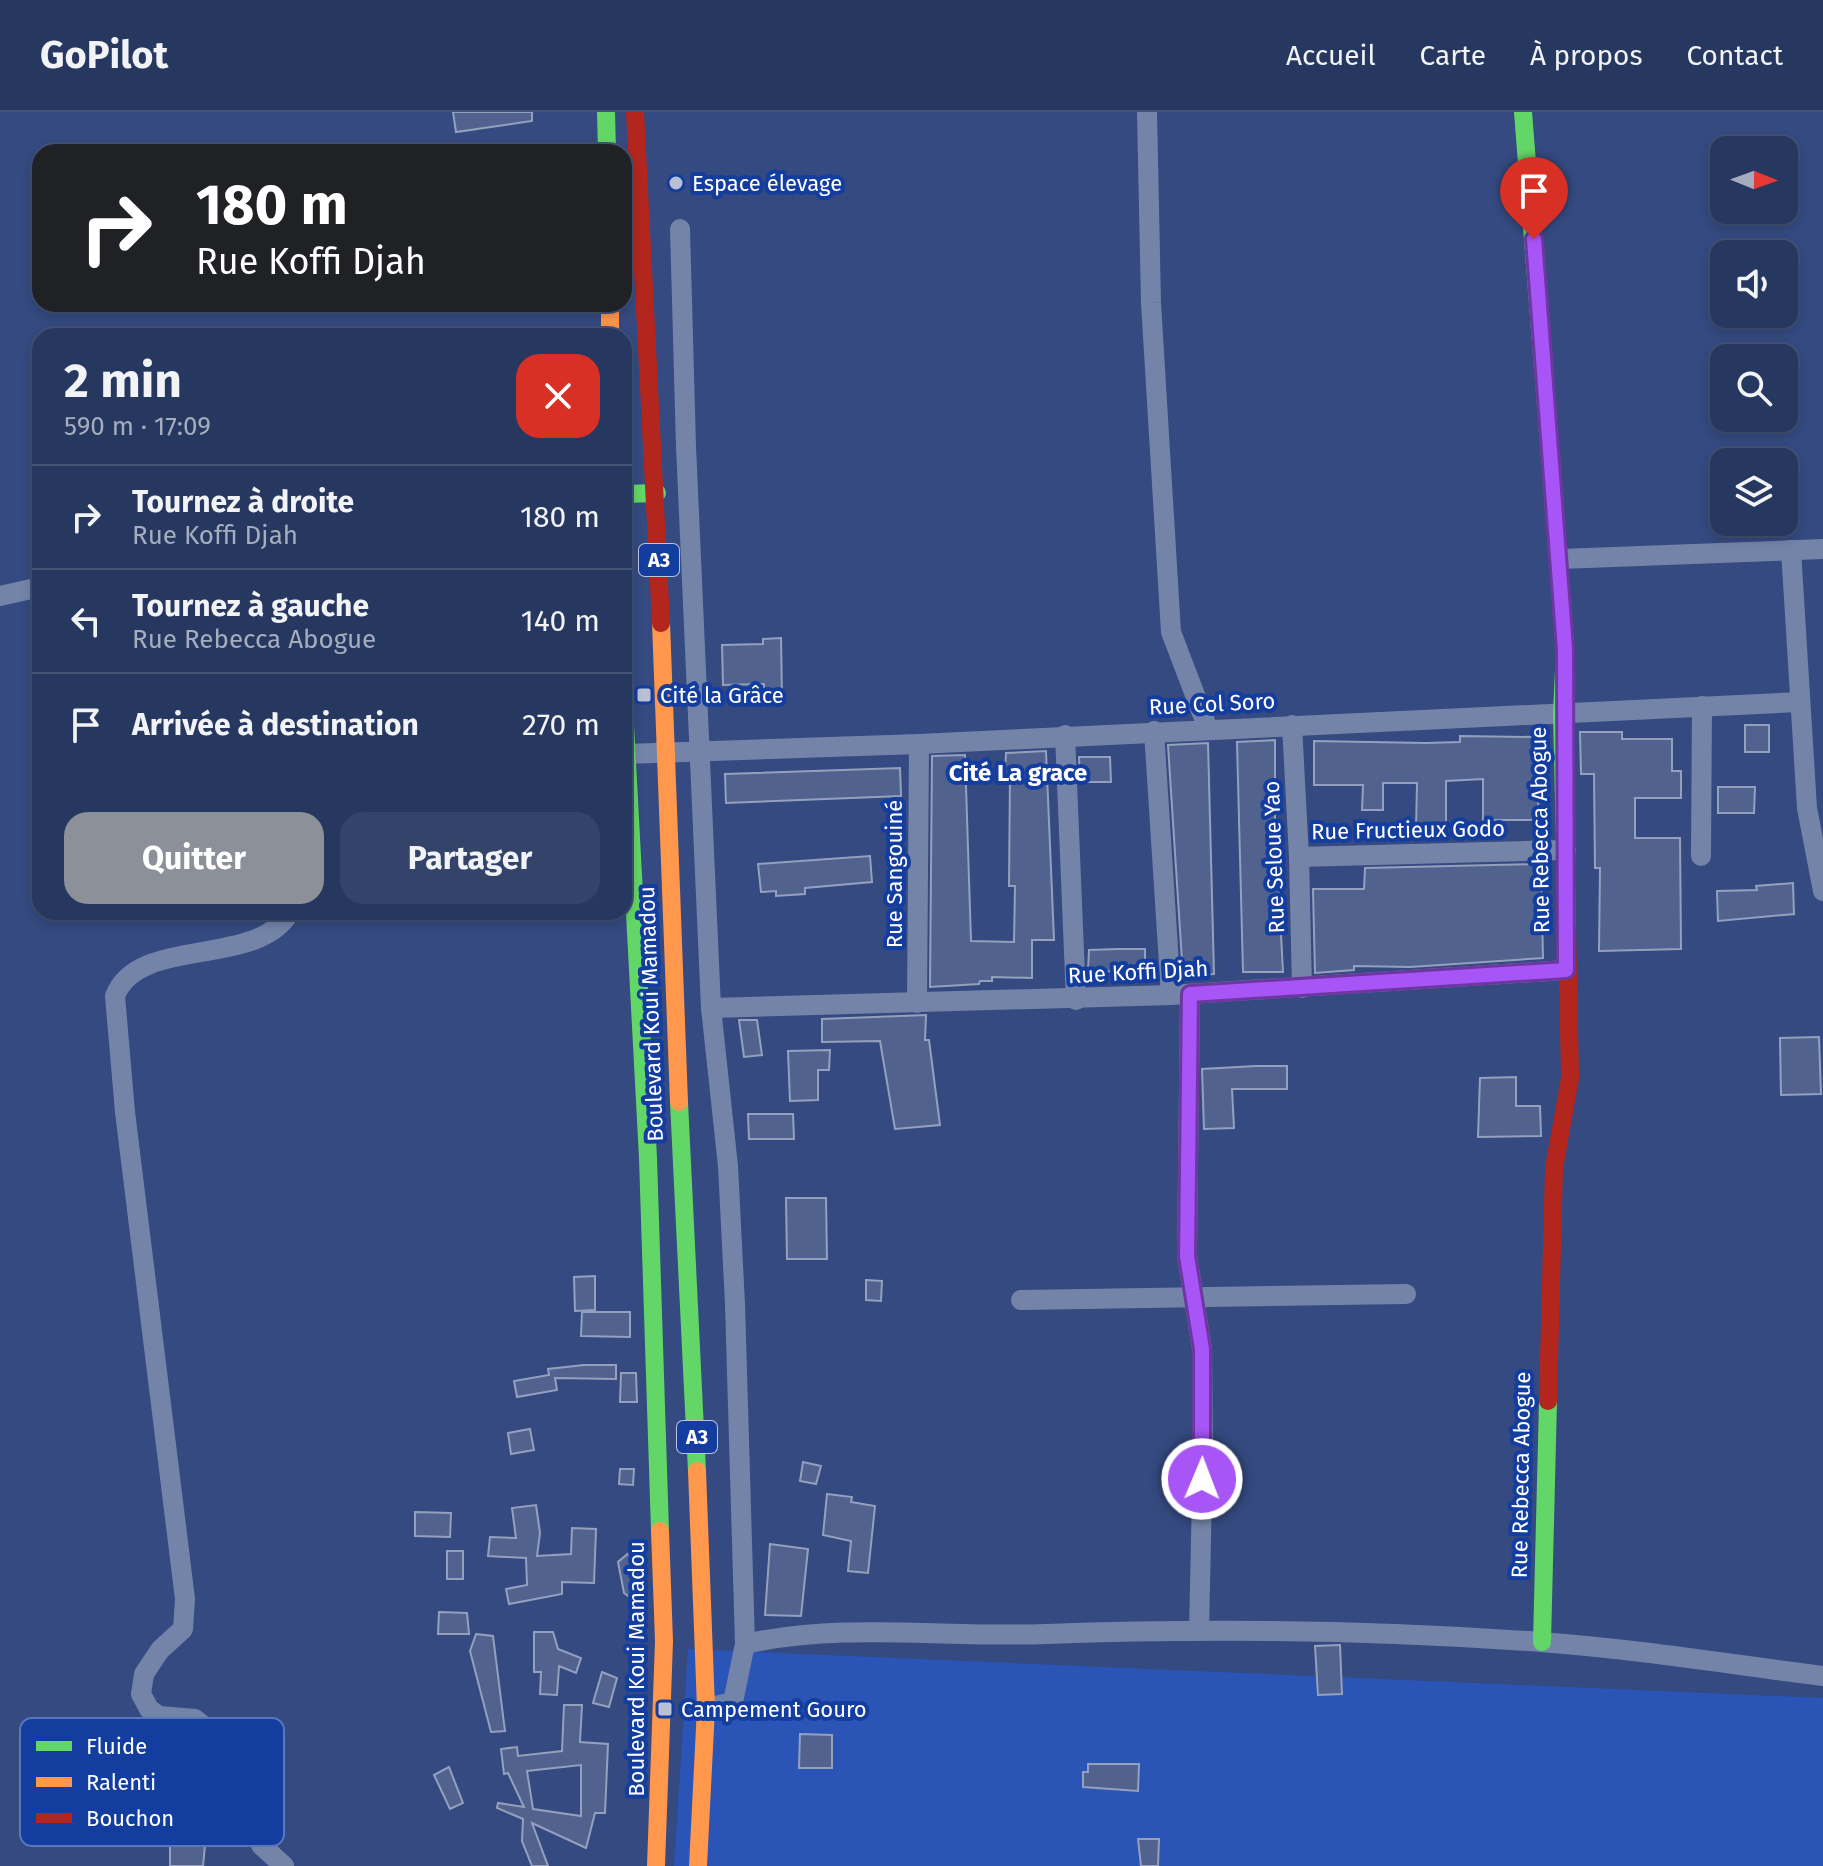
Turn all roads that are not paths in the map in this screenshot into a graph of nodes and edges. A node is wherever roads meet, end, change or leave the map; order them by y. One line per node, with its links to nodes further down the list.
1 (606, 112): 5 (main road)
2 (635, 112): 7 (main road, Boulevard Koui Mamadou / A3)
3 (1147, 112): 18 (street)
4 (1523, 112): 11 (main road, Rue Rebecca Abogue)
5 (607, 144)
6 (680, 229): 22 (street)
7 (657, 493): 8 (main road); 23 (main road, Boulevard Koui Mamadou / A3)
8 (632, 494)
9 (1823, 549): 10 (street)
10 (1791, 550): 11 (street); 14 (street)
11 (1560, 559): 16 (main road, Rue Rebecca Abogue)
12 (32, 589): 13 (street)
13 (0, 596)
14 (1800, 702): 15 (street, Rue Col Soro); 29 (street)
15 (1702, 706): 16 (street, Rue Col Soro); 26 (street)
16 (1562, 713): 17 (street, Rue Col Soro); 25 (main road, Rue Rebecca Abogue)
17 (1292, 725): 18 (street, Rue Col Soro); 27 (street, Rue Seloue Yao)
18 (1208, 729): 19 (street, Rue Col Soro)
19 (1154, 731): 20 (street, Rue Col Soro); 33 (street)
20 (1065, 735): 21 (street, Rue Col Soro); 34 (street)
21 (919, 744): 22 (street, Rue Col Soro); 35 (street, Rue Sangouiné)
22 (702, 751): 23 (street, Rue Col Soro); 36 (street)
23 (666, 752): 24 (street, Rue Col Soro); 44 (main road, Boulevard Koui Mamadou / A3)
24 (632, 754)
25 (1566, 850): 27 (street, Rue Fructieux Godo); 31 (main road, Rue Rebecca Abogue)
26 (1701, 856)
27 (1299, 857): 32 (street, Rue Seloue Yao)
28 (632, 864): 48 (main road, Boulevard Koui Mamadou / A3)
29 (1823, 891)
30 (281, 920): 45 (street)
31 (1566, 970): 32 (street, Rue Koffi Djah); 41 (main road, Rue Rebecca Abogue)
32 (1302, 988): 33 (street, Rue Koffi Djah)
33 (1180, 995): 34 (street, Rue Koffi Djah); 38 (street)
34 (1076, 1000): 35 (street, Rue Koffi Djah)
35 (917, 1003): 36 (street, Rue Koffi Djah)
36 (711, 1008): 42 (street)
37 (1406, 1294): 38 (street)
38 (1193, 1295): 39 (street); 40 (street)
39 (1021, 1300)
40 (1199, 1631): 41 (street); 42 (street)
41 (1542, 1642): 43 (street)
42 (745, 1644): 44 (street)
43 (1823, 1676)
44 (706, 1708): 49 (main road, Boulevard Koui Mamadou / A3)
45 (183, 1718)
46 (262, 1846): 47 (street)
47 (284, 1866)
48 (656, 1866)
49 (698, 1866)

